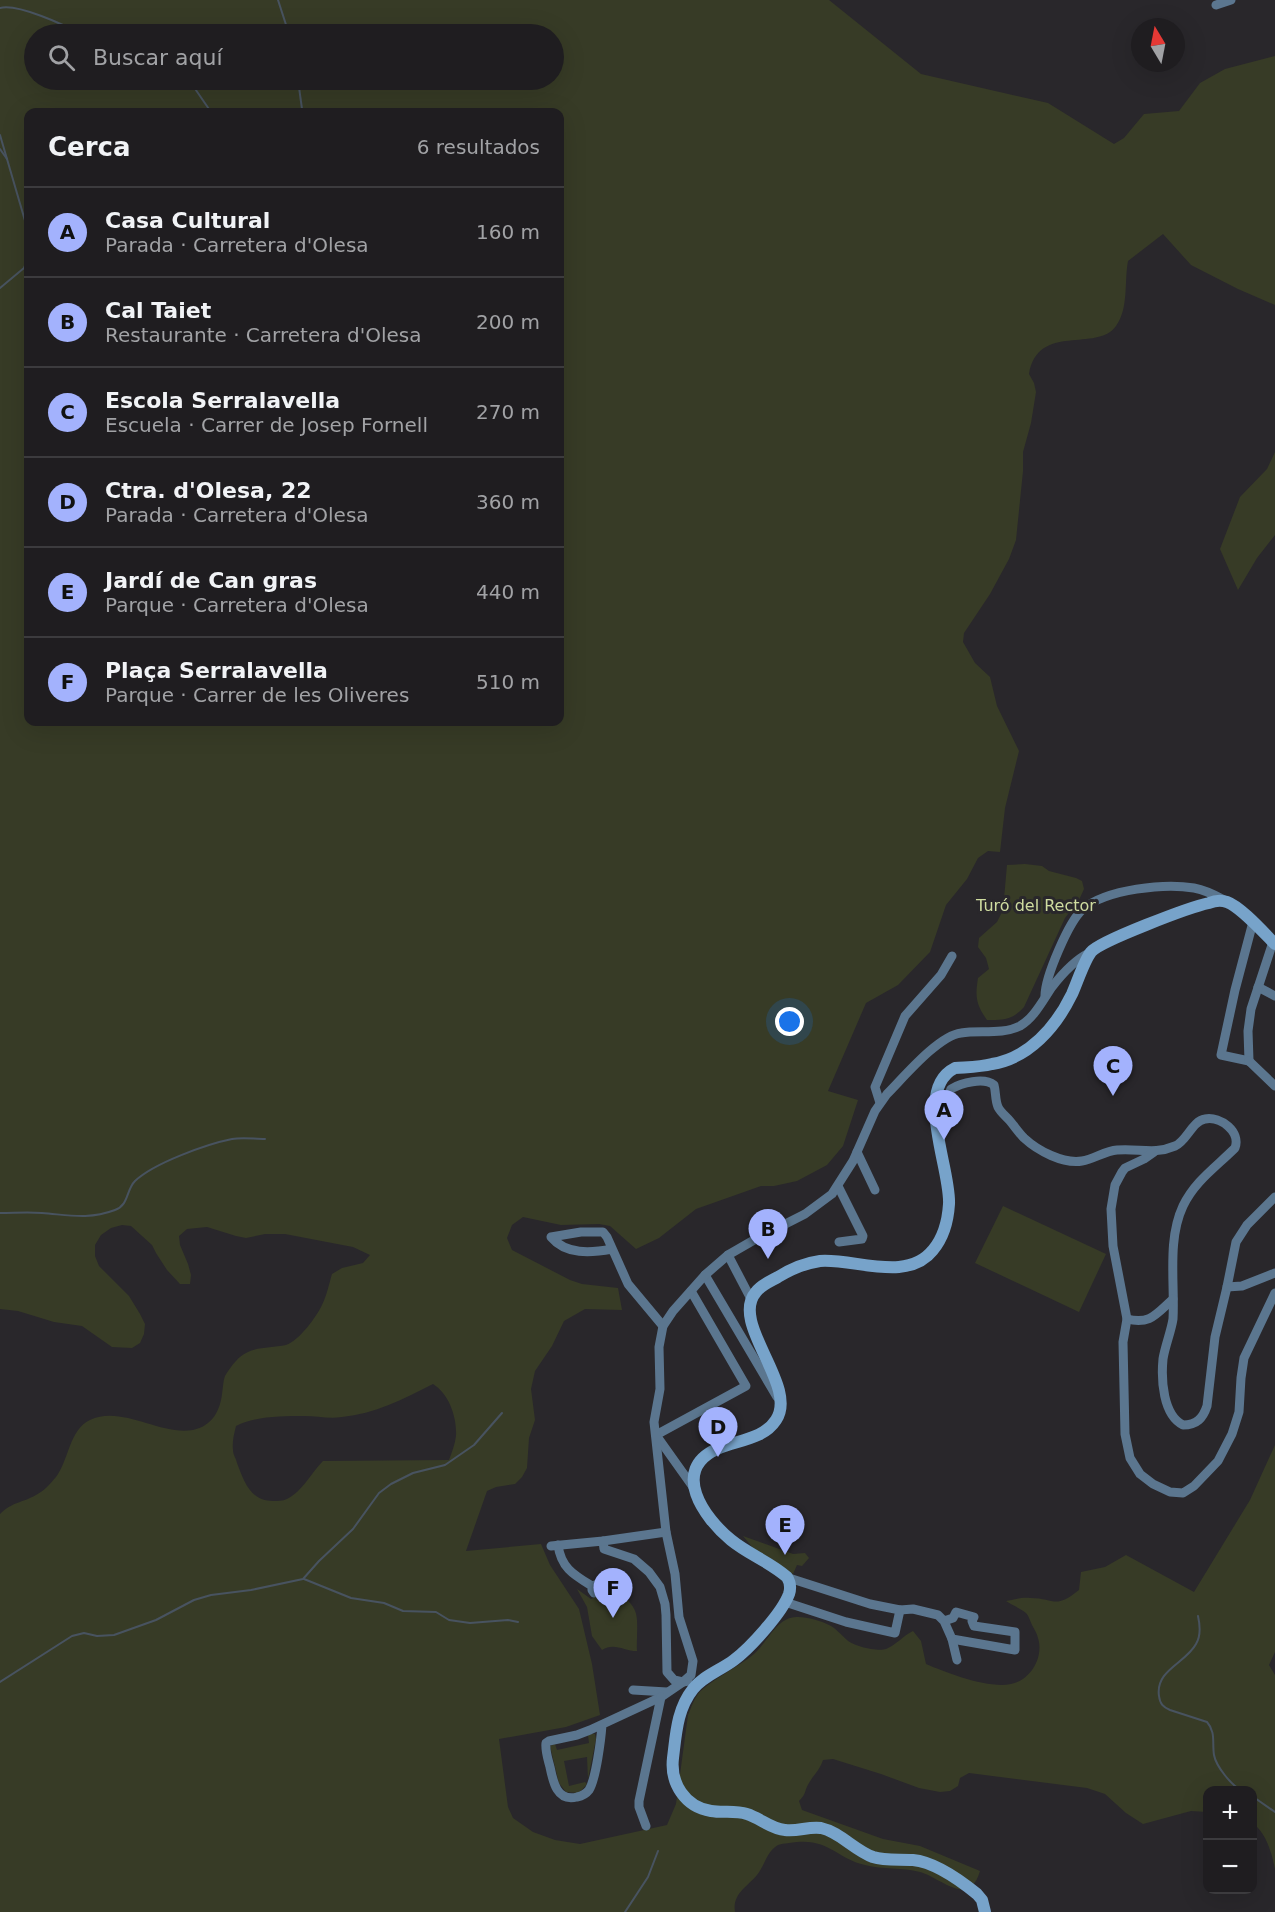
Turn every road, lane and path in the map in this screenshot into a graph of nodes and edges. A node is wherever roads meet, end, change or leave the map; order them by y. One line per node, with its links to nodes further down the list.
1 (1232, 0): 2 (street)
2 (1216, 5)
3 (1226, 902): 4 (street); 6 (street); 10 (street)
4 (1253, 922): 5 (street); 11 (street)
5 (1273, 948): 8 (street)
6 (1091, 952): 10 (street); 14 (street)
7 (952, 956): 13 (street)
8 (1258, 987): 9 (street); 11 (street)
9 (1275, 996)
10 (1045, 998): 13 (street)
11 (1249, 1061): 12 (street)
12 (1275, 1086)
13 (880, 1103): 15 (street)
14 (937, 1124): 16 (street); 28 (street)
15 (857, 1152): 17 (street); 18 (street)
16 (1154, 1152): 29 (street); 30 (street)
17 (838, 1186): 20 (street); 22 (street)
18 (874, 1190)
19 (1275, 1197): 25 (street)
20 (839, 1242)
21 (612, 1249): 21 (street); 31 (street)
22 (728, 1255): 24 (street); 28 (street)
23 (1275, 1273): 25 (street)
24 (705, 1275): 26 (street); 32 (street)
25 (1227, 1287): 29 (street)
26 (691, 1291): 31 (street); 33 (street)
27 (1275, 1293): 30 (street)
28 (751, 1299): 32 (street)
29 (1173, 1299): 30 (street)
30 (1127, 1319)
31 (663, 1326): 33 (street)
32 (780, 1402): 34 (street)
33 (656, 1435): 34 (street); 35 (street)
34 (693, 1487): 37 (street)
35 (666, 1532): 36 (street); 45 (street)
36 (603, 1541): 38 (street); 45 (street)
37 (789, 1578): 39 (street); 40 (street)
38 (592, 1586)
39 (785, 1602): 40 (street); 44 (street)
40 (900, 1610): 41 (street)
41 (944, 1621): 42 (street); 42 (street)
42 (952, 1639): 43 (street)
43 (957, 1660)
44 (706, 1678): 45 (street); 50 (street)
45 (683, 1682): 47 (street)
46 (633, 1690): 47 (street)
47 (664, 1694): 48 (street); 49 (street)
48 (602, 1725): 48 (street)
49 (646, 1826)
50 (985, 1912)

